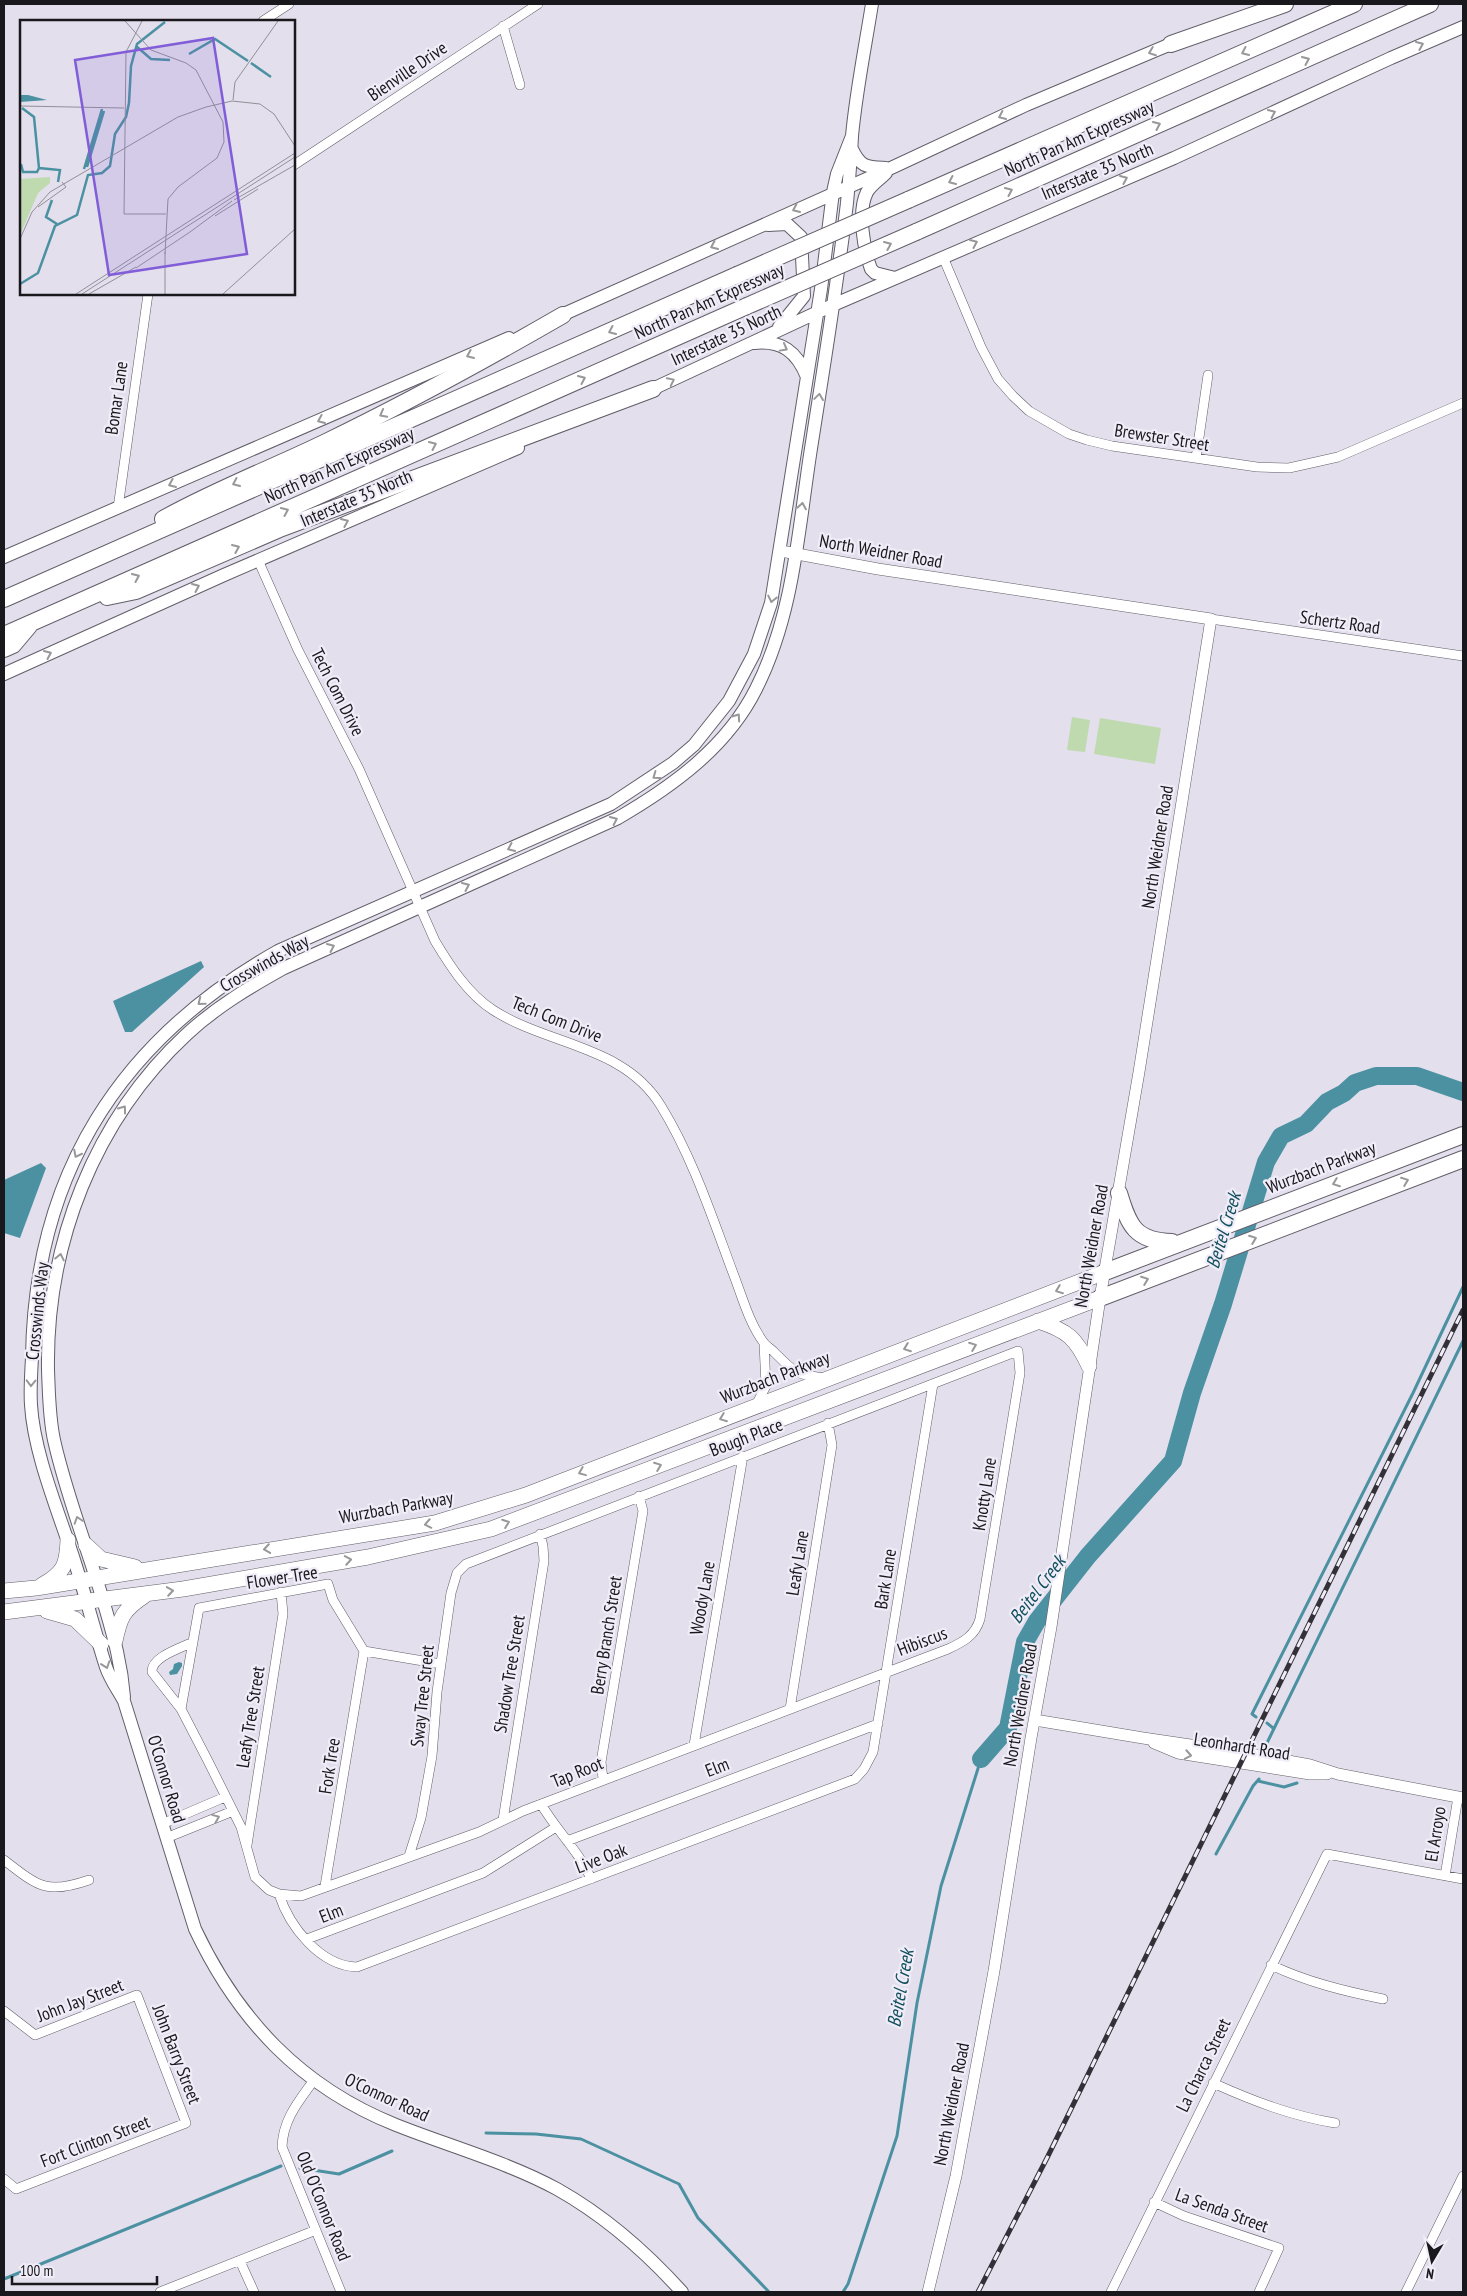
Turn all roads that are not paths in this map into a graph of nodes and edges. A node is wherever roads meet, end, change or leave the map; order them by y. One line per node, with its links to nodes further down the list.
1 (290, 4): 8 (street)
2 (538, 4): 9 (street, Bienville Drive)
3 (872, 4): 13 (main road, North Weidner Road)
4 (1260, 4): 11 (main road)
5 (1285, 4): 11 (highway)
6 (1354, 4): 38 (highway, North Pan Am Expressway, one-way to 38, bridge)
7 (1430, 4): 42 (highway, North Pan Am Expressway, one-way to 7, bridge)
8 (265, 20)
9 (503, 26): 12 (street); 15 (street, Bienville Drive)
10 (1463, 27): 20 (main road, Interstate 35 North, one-way to 10)
11 (1171, 44): 16 (main road, one-way to 16)
12 (520, 85)
13 (852, 136): 14 (main road, North Weidner Road); 18 (main road, North Weidner Road)
14 (852, 149): 16 (main road); 17 (main road, North Weidner Road)
15 (295, 164)
16 (891, 168): 17 (main road); 21 (main road)
17 (849, 186): 18 (main road); 23 (main road, North Weidner Road)
18 (833, 192): 19 (main road, one-way to 19); 24 (main road, North Weidner Road)
19 (759, 226): 25 (main road, one-way to 25); 26 (main road)
20 (943, 257): 21 (main road, Interstate 35 North); 32 (street, Brewster Street)
21 (895, 278): 23 (main road, Interstate 35 North)
22 (148, 295): 33 (street, Bomar Lane)
23 (833, 305): 24 (main road, Interstate 35 North); 35 (main road, North Weidner Road, one-way to 23)
24 (817, 312): 26 (main road, Interstate 35 North); 29 (main road, North Weidner Road)
25 (564, 315): 33 (main road, one-way to 33); 38 (highway, one-way to 38)
26 (776, 330): 27 (main road, Interstate 35 North)
27 (746, 344): 29 (main road, one-way to 29); 30 (main road, Interstate 35 North, one-way to 27)
28 (1208, 375): 32 (street)
29 (807, 378): 34 (main road, North Weidner Road)
30 (653, 389): 37 (main road, Interstate 35 North, one-way to 30); 42 (highway, one-way to 30)
31 (1463, 403): 32 (street, Brewster Street)
32 (1196, 458)
33 (118, 508): 36 (main road)
34 (781, 551): 35 (street, North Weidner Road); 49 (main road, Crosswinds Way, one-way to 49)
35 (795, 554): 43 (street, North Weidner Road); 50 (main road, Crosswinds Way, one-way to 35)
36 (4, 558)
37 (258, 560): 48 (main road, Interstate 35 North, one-way to 37); 51 (street, Tech Com Drive)
38 (70, 571): 39 (highway, North Pan Am Expressway)
39 (52, 578): 40 (highway); 41 (highway, North Pan Am Expressway)
40 (4, 594)
41 (4, 599)
42 (75, 604): 44 (highway, North Pan Am Expressway)
43 (1211, 619): 47 (street, Schertz Road); 55 (street, North Weidner Road)
44 (32, 622): 45 (highway, North Pan Am Expressway); 46 (highway)
45 (4, 635)
46 (4, 649)
47 (1463, 656)
48 (4, 674)
49 (694, 745): 50 (main road); 51 (main road, Crosswinds Way, one-way to 51)
50 (706, 756): 52 (main road, Crosswinds Way, one-way to 50)
51 (414, 891): 52 (street, Tech Com Drive); 59 (main road, Crosswinds Way, one-way to 59)
52 (421, 906): 60 (main road, Crosswinds Way, one-way to 52); 62 (street, Tech Com Drive)
53 (1463, 1135): 56 (highway, Wurzbach Parkway, one-way to 56)
54 (1463, 1158): 58 (highway, one-way to 54)
55 (1118, 1193): 56 (highway); 57 (street, North Weidner Road)
56 (1179, 1243): 57 (highway, Wurzbach Parkway)
57 (1104, 1272): 58 (street, North Weidner Road); 65 (highway, Wurzbach Parkway, one-way to 65)
58 (1100, 1298): 61 (highway); 64 (street, North Weidner Road)
59 (34, 1317): 60 (main road); 72 (main road, Crosswinds Way, one-way to 72)
60 (50, 1318): 73 (main road, Crosswinds Way, one-way to 60)
61 (1038, 1321): 64 (highway); 81 (highway, one-way to 61)
62 (764, 1344): 65 (street, Tech Com Drive); 67 (street, Tech Com Drive)
63 (1018, 1351): 66 (street, Bough Place); 86 (street, Knotty Lane)
64 (1089, 1366): 94 (street, North Weidner Road)
65 (826, 1379): 67 (highway, Wurzbach Parkway)
66 (933, 1384): 68 (street, Bough Place); 91 (street, Bark Lane)
67 (756, 1405): 75 (highway, Wurzbach Parkway, one-way to 75)
68 (828, 1423): 69 (street, Bough Place); 93 (street, Leafy Lane)
69 (743, 1456): 70 (street, Bough Place); 96 (street, Woody Lane)
70 (639, 1496): 71 (street, Bough Place); 98 (street, Berry Branch Street)
71 (540, 1534): 74 (street, Bough Place); 103 (street, Shadow Tree Street)
72 (68, 1540): 77 (main road, Crosswinds Way); 78 (highway)
73 (86, 1545): 75 (highway); 76 (main road, Crosswinds Way)
74 (486, 1554): 90 (street, Sway Tree Street)
75 (147, 1569): 76 (highway, Wurzbach Parkway)
76 (97, 1578): 77 (highway, Wurzbach Parkway); 82 (main road, Crosswinds Way)
77 (80, 1580): 78 (highway); 83 (main road, O'Connor Road)
78 (36, 1588): 79 (highway)
79 (4, 1591)
80 (281, 1592): 87 (street, Flower Tree); 89 (street, Flower Tree); 108 (street, Leafy Tree Street)
81 (146, 1595): 82 (highway); 88 (highway)
82 (103, 1600): 83 (highway); 88 (main road, O'Connor Road)
83 (87, 1601): 84 (highway); 88 (main road, O'Connor Road)
84 (38, 1609): 85 (highway); 88 (highway)
85 (4, 1612)
86 (969, 1638): 91 (street, Hibiscus)
87 (193, 1642): 92 (street); 92 (street)
88 (108, 1643): 104 (main road, O'Connor Road)
89 (364, 1651): 90 (street); 115 (street, Fork Tree)
90 (441, 1664): 109 (street, Sway Tree Street)
91 (887, 1672): 93 (street, Tap Root); 95 (street, Bark Lane)
92 (181, 1709): 99 (street)
93 (790, 1709): 96 (street, Tap Root)
94 (1035, 1720): 100 (street, Leonhardt Road); 135 (street, North Weidner Road)
95 (878, 1724): 97 (street, Bark Lane); 107 (street, Elm)
96 (694, 1745): 98 (street, Tap Root)
97 (859, 1775): 112 (street, Live Oak)
98 (603, 1779): 101 (street, Tap Root)
99 (226, 1797): 102 (street); 104 (street)
100 (1460, 1797): 111 (street, El Arroyo)
101 (541, 1804): 103 (street, Tap Root); 105 (street)
102 (233, 1811): 106 (street, one-way to 102); 108 (street)
103 (503, 1820): 109 (street, Tap Root)
104 (162, 1824): 106 (main road, O'Connor Road)
105 (556, 1827): 107 (street); 117 (street, Elm)
106 (166, 1838): 122 (main road, O'Connor Road)
107 (567, 1841): 112 (street)
108 (246, 1848): 116 (street)
109 (409, 1856): 115 (street, Tap Root)
110 (4, 1860): 114 (street)
111 (1445, 1876): 113 (street); 118 (street, La Charca Street)
112 (591, 1879): 117 (street, Live Oak)
113 (1463, 1879)
114 (89, 1880)
115 (325, 1886): 116 (street, Tap Root)
116 (279, 1894): 117 (street)
117 (307, 1940)
118 (1271, 1965): 120 (street); 123 (street, La Charca Street)
119 (137, 1995): 121 (street, John Jay Street); 124 (street, John Barry Street)
120 (1383, 1999)
121 (4, 2011)
122 (314, 2080): 129 (street, Old O'Connor Road); 134 (main road, O'Connor Road)
123 (1213, 2084): 125 (street); 128 (street, La Charca Street)
124 (186, 2123): 127 (street, Fort Clinton Street)
125 (1335, 2123)
126 (1463, 2176): 138 (street)
127 (4, 2179)
128 (1154, 2202): 136 (street, La Charca Street); 137 (street, La Senda Street)
129 (316, 2230): 130 (street); 133 (street, Old O'Connor Road)
130 (240, 2261): 131 (street); 132 (street)
131 (160, 2292)
132 (254, 2292)
133 (341, 2292)
134 (682, 2292)
135 (928, 2292)
136 (1111, 2292)
137 (1259, 2292)
138 (1406, 2292)

